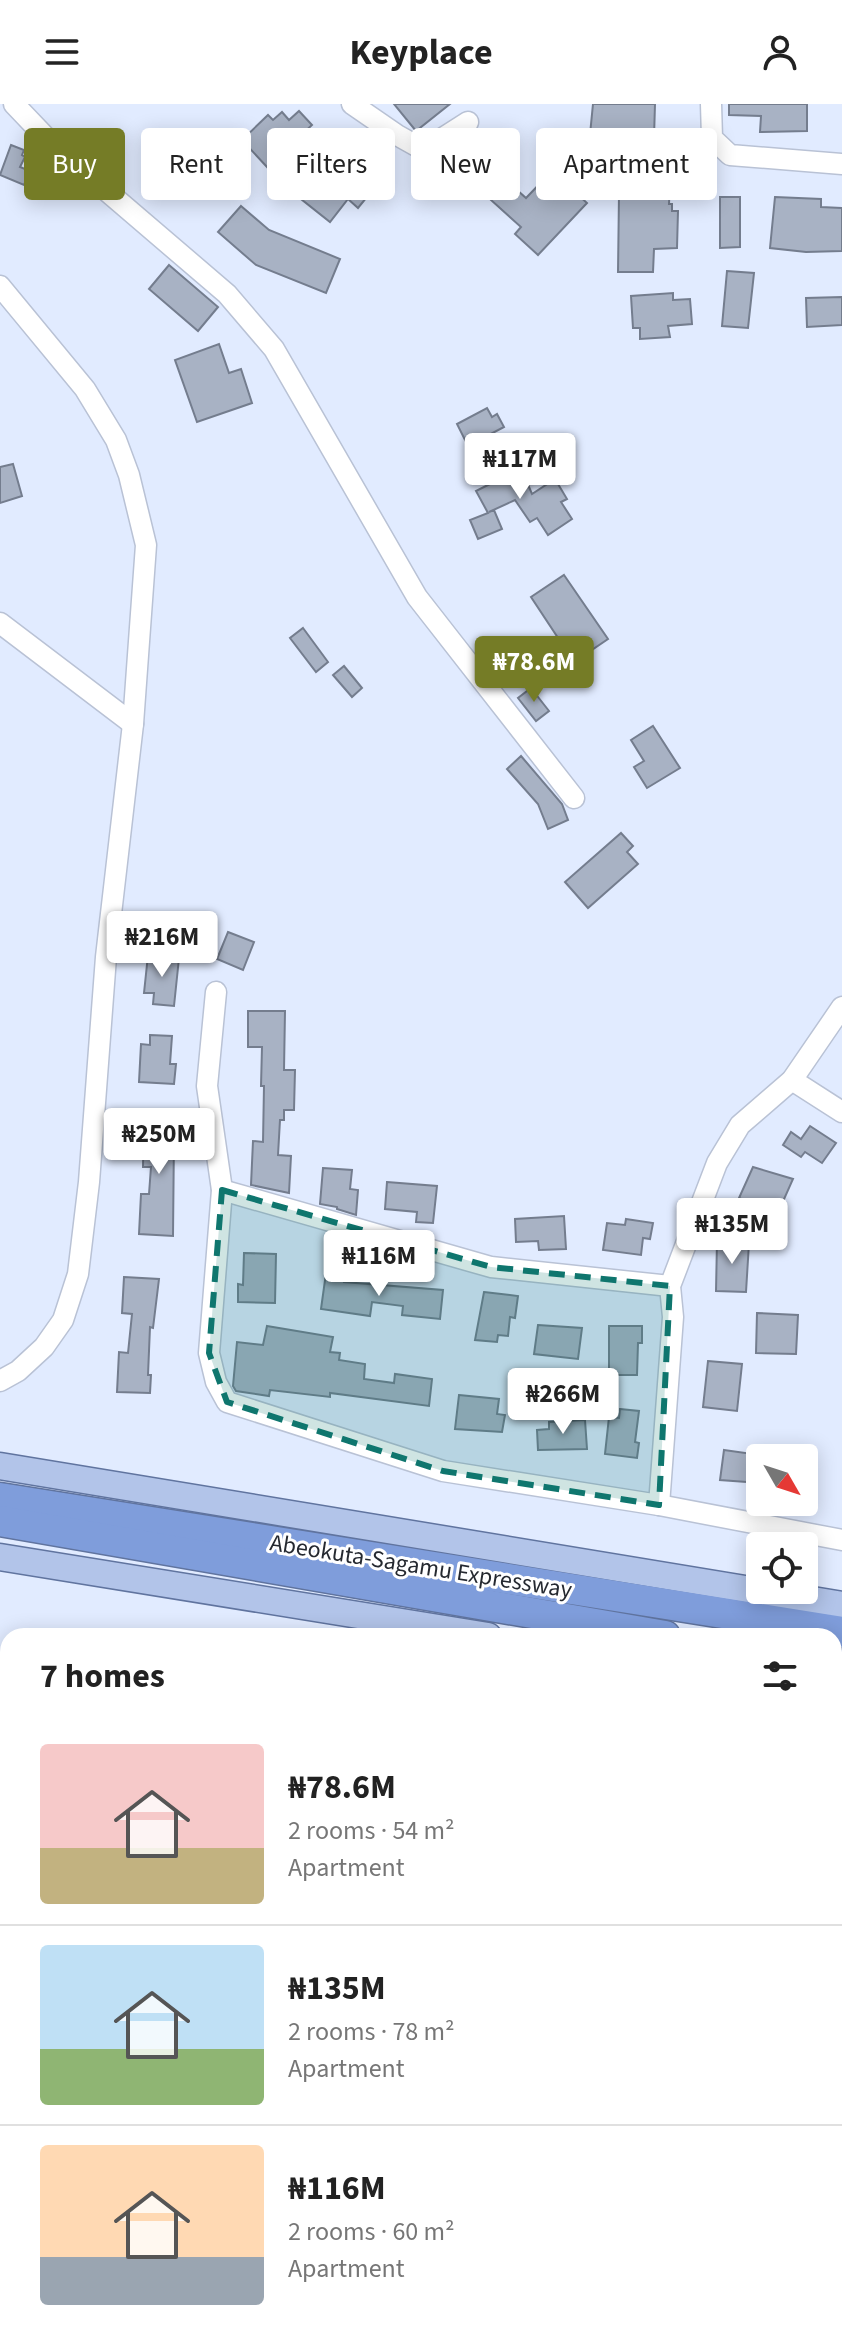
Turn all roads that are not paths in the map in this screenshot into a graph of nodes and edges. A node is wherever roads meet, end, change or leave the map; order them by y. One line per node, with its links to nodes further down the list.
1 (14, 104): 9 (street)
2 (352, 104): 4 (street)
3 (711, 104): 5 (street)
4 (468, 122)
5 (842, 164)
6 (0, 286): 8 (street)
7 (0, 623): 8 (street)
8 (133, 724): 16 (street)
9 (574, 798)
10 (216, 992): 14 (street)
11 (842, 1007): 12 (street)
12 (792, 1080): 13 (street); 15 (street)
13 (842, 1112)
14 (222, 1190): 15 (street); 19 (street)
15 (670, 1286): 19 (street)
16 (0, 1381)
17 (0, 1466): 23 (main road)
18 (0, 1498): 23 (highway, Abeokuta-Sagamu Expressway)
19 (659, 1505): 21 (street)
20 (0, 1521): 26 (highway, Abeokuta-Sagamu Expressway)
21 (842, 1540)
22 (0, 1557): 25 (main road)
23 (681, 1593): 24 (main road); 27 (highway, Abeokuta-Sagamu Expressway)
24 (842, 1605)
25 (439, 1628)
26 (619, 1628)
27 (825, 1628)

